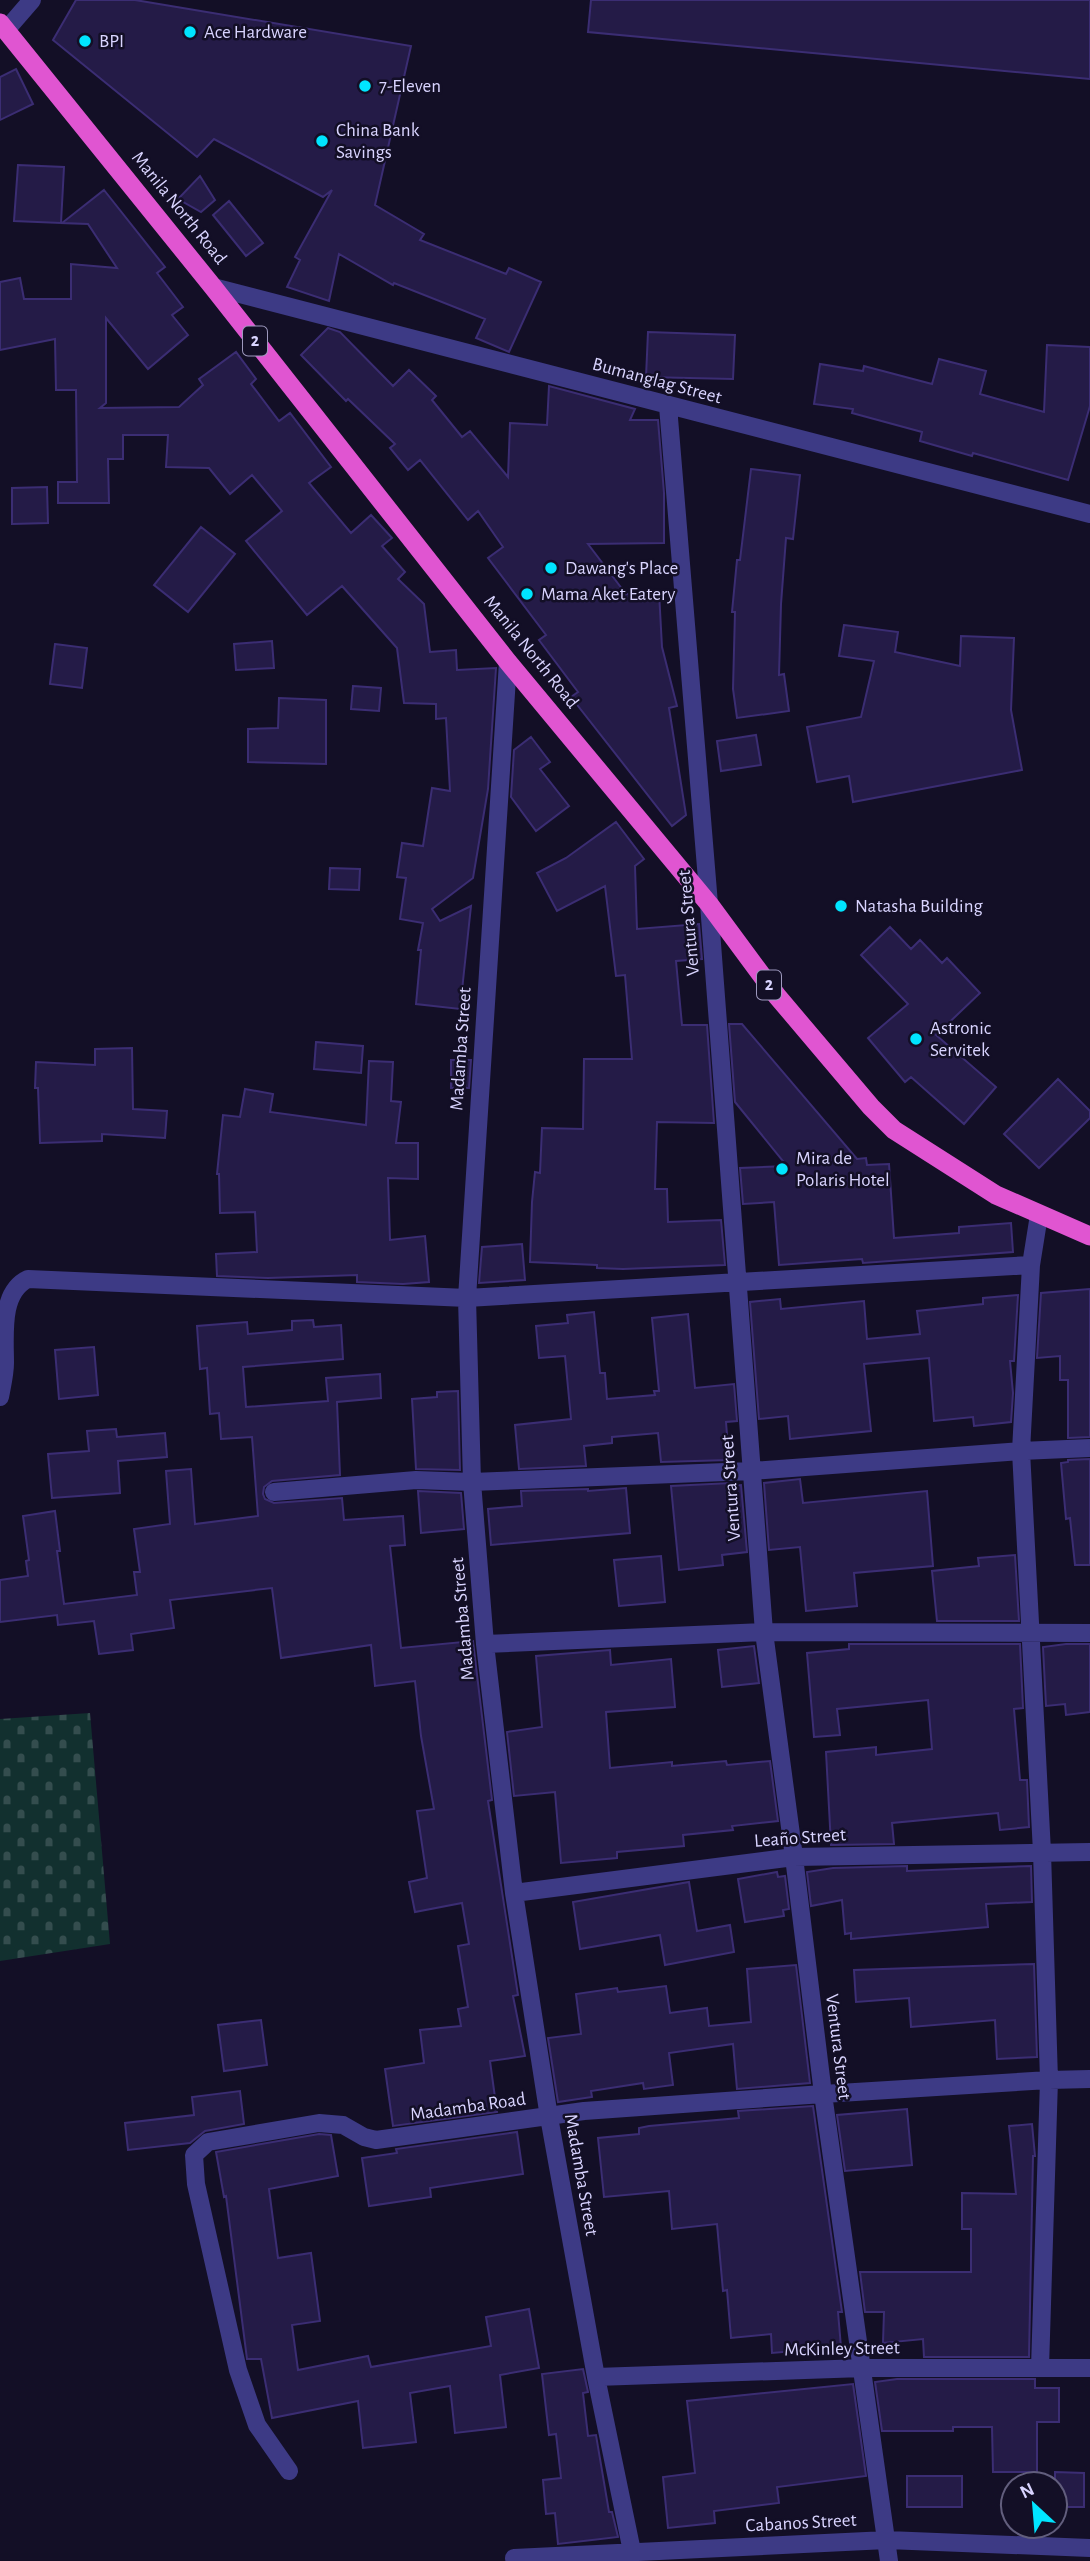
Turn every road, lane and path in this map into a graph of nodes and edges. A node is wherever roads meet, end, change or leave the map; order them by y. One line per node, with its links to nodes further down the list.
1 (32, 0): 2 (street)
2 (2, 29): 3 (highway, Manila North Road / 2)
3 (213, 287): 4 (street, Bumanglag Street); 6 (highway, Manila North Road / 2)
4 (668, 406): 5 (street, Bumanglag Street); 7 (street, Ventura Street)
5 (1090, 514)
6 (508, 662): 7 (highway, Manila North Road / 2); 12 (street, Madamba Street)
7 (709, 904): 8 (highway, Manila North Road / 2); 11 (street, Ventura Street)
8 (1039, 1215): 9 (highway, Manila North Road / 2); 10 (street)
9 (1090, 1236)
10 (1031, 1265): 11 (street); 15 (street)
11 (737, 1283): 12 (street); 16 (street, Ventura Street)
12 (467, 1298): 13 (street); 17 (street, Madamba Street)
13 (0, 1396)
14 (1090, 1448): 15 (street)
15 (1021, 1451): 16 (street); 19 (street)
16 (751, 1471): 17 (street); 20 (street, Ventura Street)
17 (472, 1482): 18 (street); 22 (street, Madamba Street)
18 (274, 1492)
19 (1030, 1632): 20 (street); 21 (street); 23 (street)
20 (764, 1633): 22 (street); 25 (street, Ventura Street)
21 (1090, 1633)
22 (485, 1644): 26 (street, Madamba Street)
23 (1042, 1852): 24 (street, Leaño Street); 25 (street, Leaño Street); 28 (street)
24 (1090, 1852)
25 (794, 1857): 26 (street, Leaño Street); 29 (street, Ventura Street)
26 (514, 1892): 30 (street, Madamba Street)
27 (1090, 2079): 28 (street, Madamba Road)
28 (1049, 2080): 29 (street, Madamba Road); 32 (street)
29 (822, 2094): 30 (street, Madamba Road); 31 (street, Ventura Street)
30 (549, 2117): 34 (street, Madamba Street); 35 (street, Madamba Road)
31 (863, 2368): 32 (street, McKinley Street); 34 (street, McKinley Street); 36 (street, Ventura Street)
32 (1040, 2368): 33 (street, McKinley Street)
33 (1090, 2368)
34 (596, 2377): 38 (street, Madamba Street)
35 (289, 2471)
36 (887, 2540): 37 (street, Cabanos Street); 38 (street, Cabanos Street); 40 (street, Ventura Street)
37 (1090, 2548)
38 (633, 2557): 39 (street, Cabanos Street)
39 (514, 2558)
40 (889, 2561)

